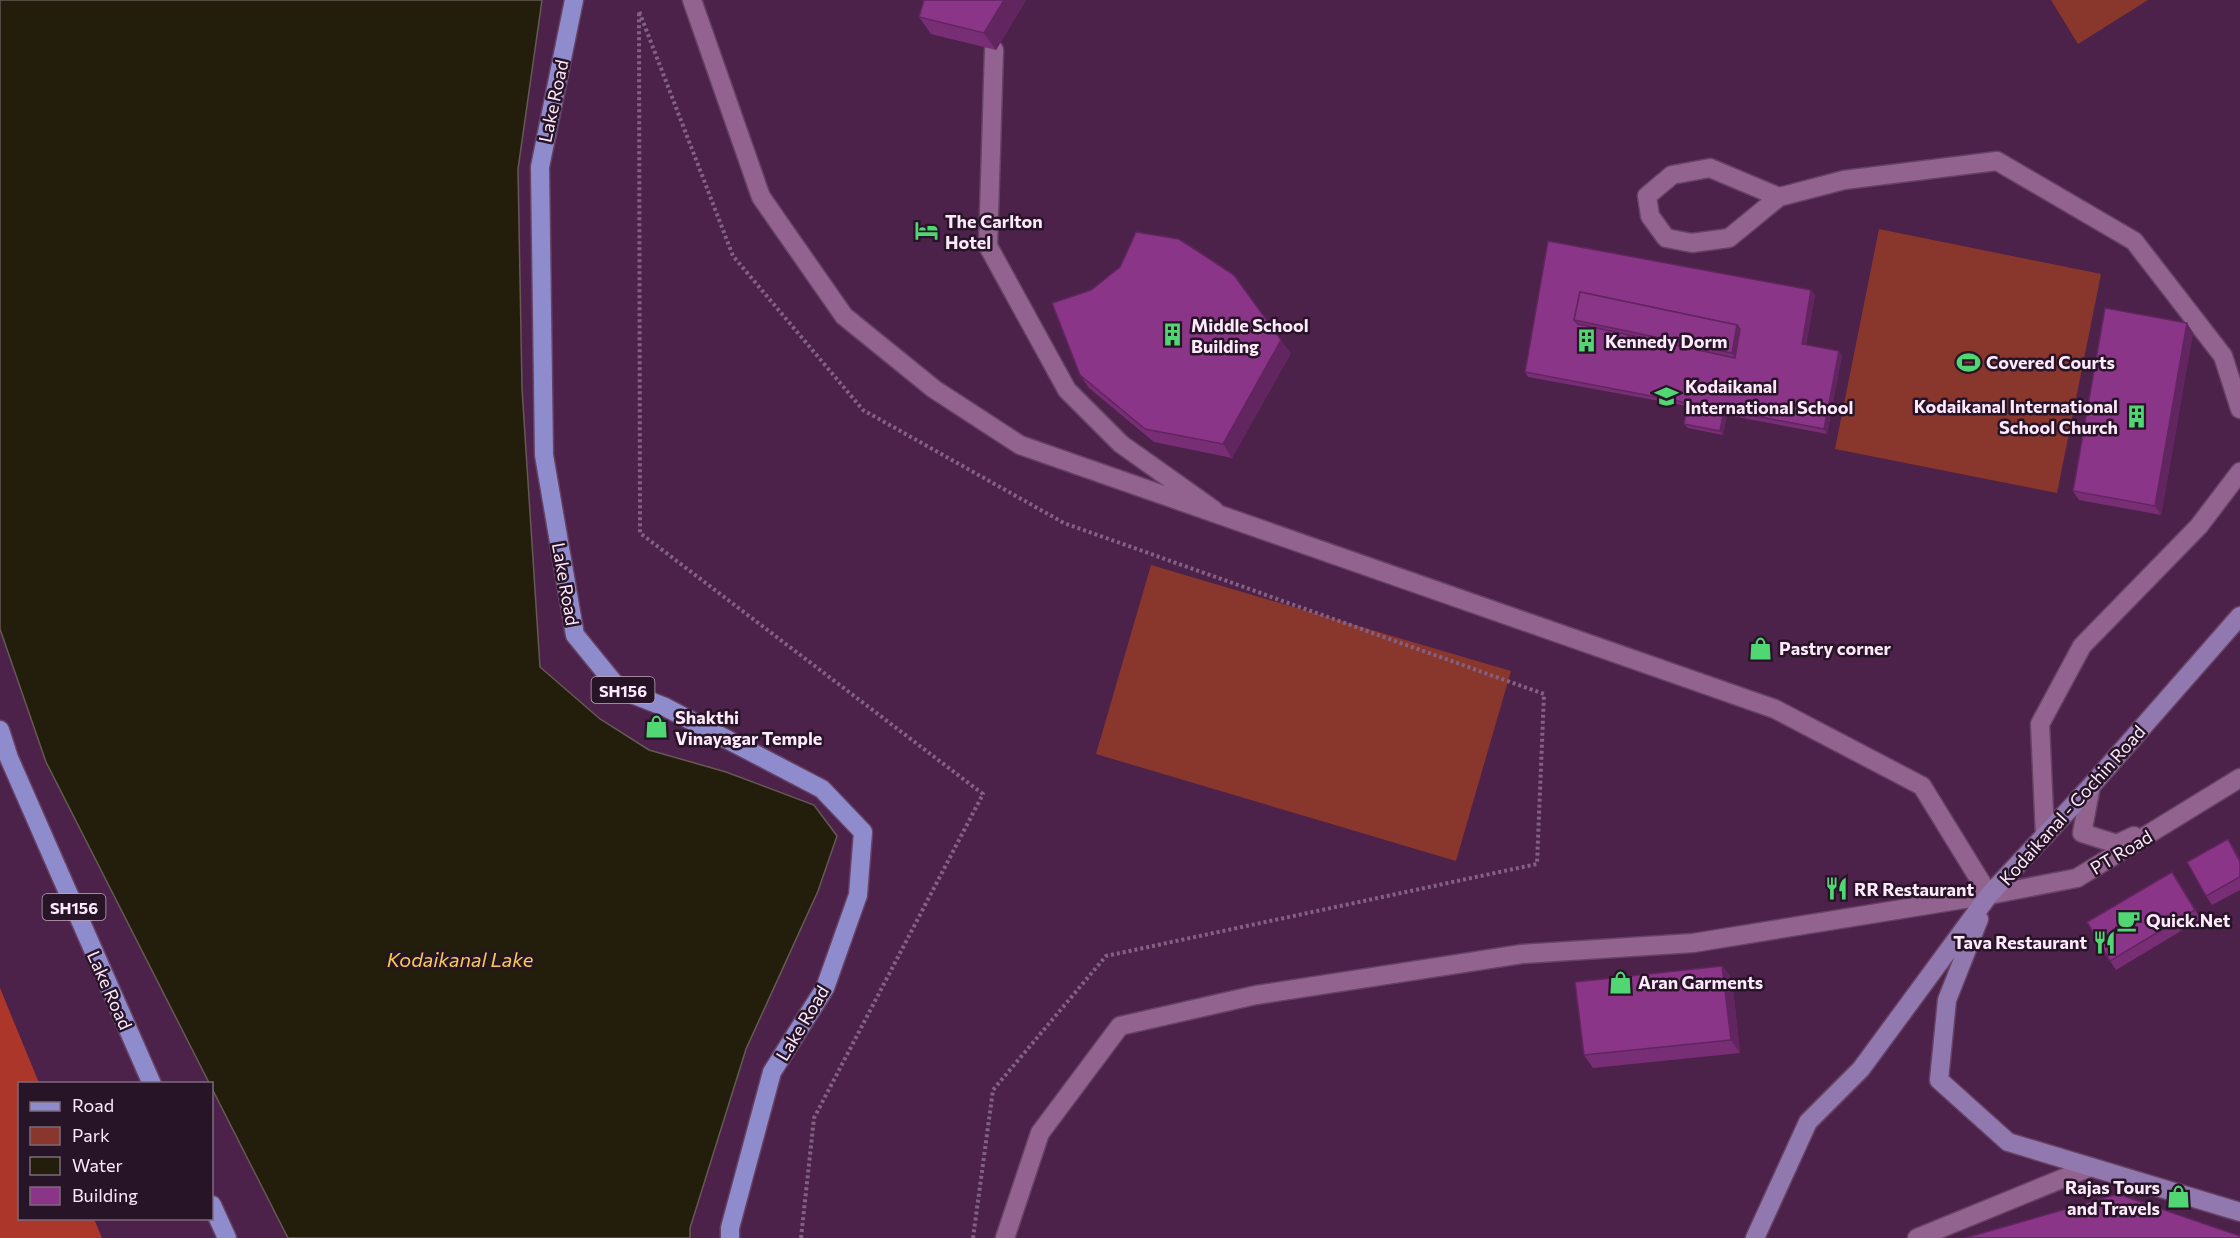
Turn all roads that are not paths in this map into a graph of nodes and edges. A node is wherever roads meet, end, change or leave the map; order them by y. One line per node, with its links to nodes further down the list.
1 (574, 0): 20 (main road, Lake Road / SH156)
2 (692, 0): 7 (street)
3 (994, 50): 7 (street)
4 (1779, 196): 4 (street); 5 (street)
5 (2240, 409)
6 (2240, 472): 13 (street)
7 (1221, 514): 14 (street)
8 (2240, 616): 11 (main road, Kodaikanal - Cochin Road)
9 (0, 730): 15 (main road, Lake Road / SH156)
10 (2240, 778): 12 (street, PT Road)
11 (2091, 786): 12 (street); 13 (main road, Kodaikanal - Cochin Road)
12 (2184, 815): 14 (street, PT Road)
13 (2045, 836): 14 (main road, Kodaikanal - Cochin Road)
14 (1989, 895): 16 (main road); 21 (street, PT Road); 22 (main road, Kodaikanal - Cochin Road)
15 (152, 1082)
16 (2091, 1167): 18 (main road); 23 (street)
17 (213, 1207): 19 (main road)
18 (2240, 1212)
19 (227, 1238)
20 (730, 1238)
21 (1005, 1238)
22 (1755, 1238)
23 (1917, 1238)

